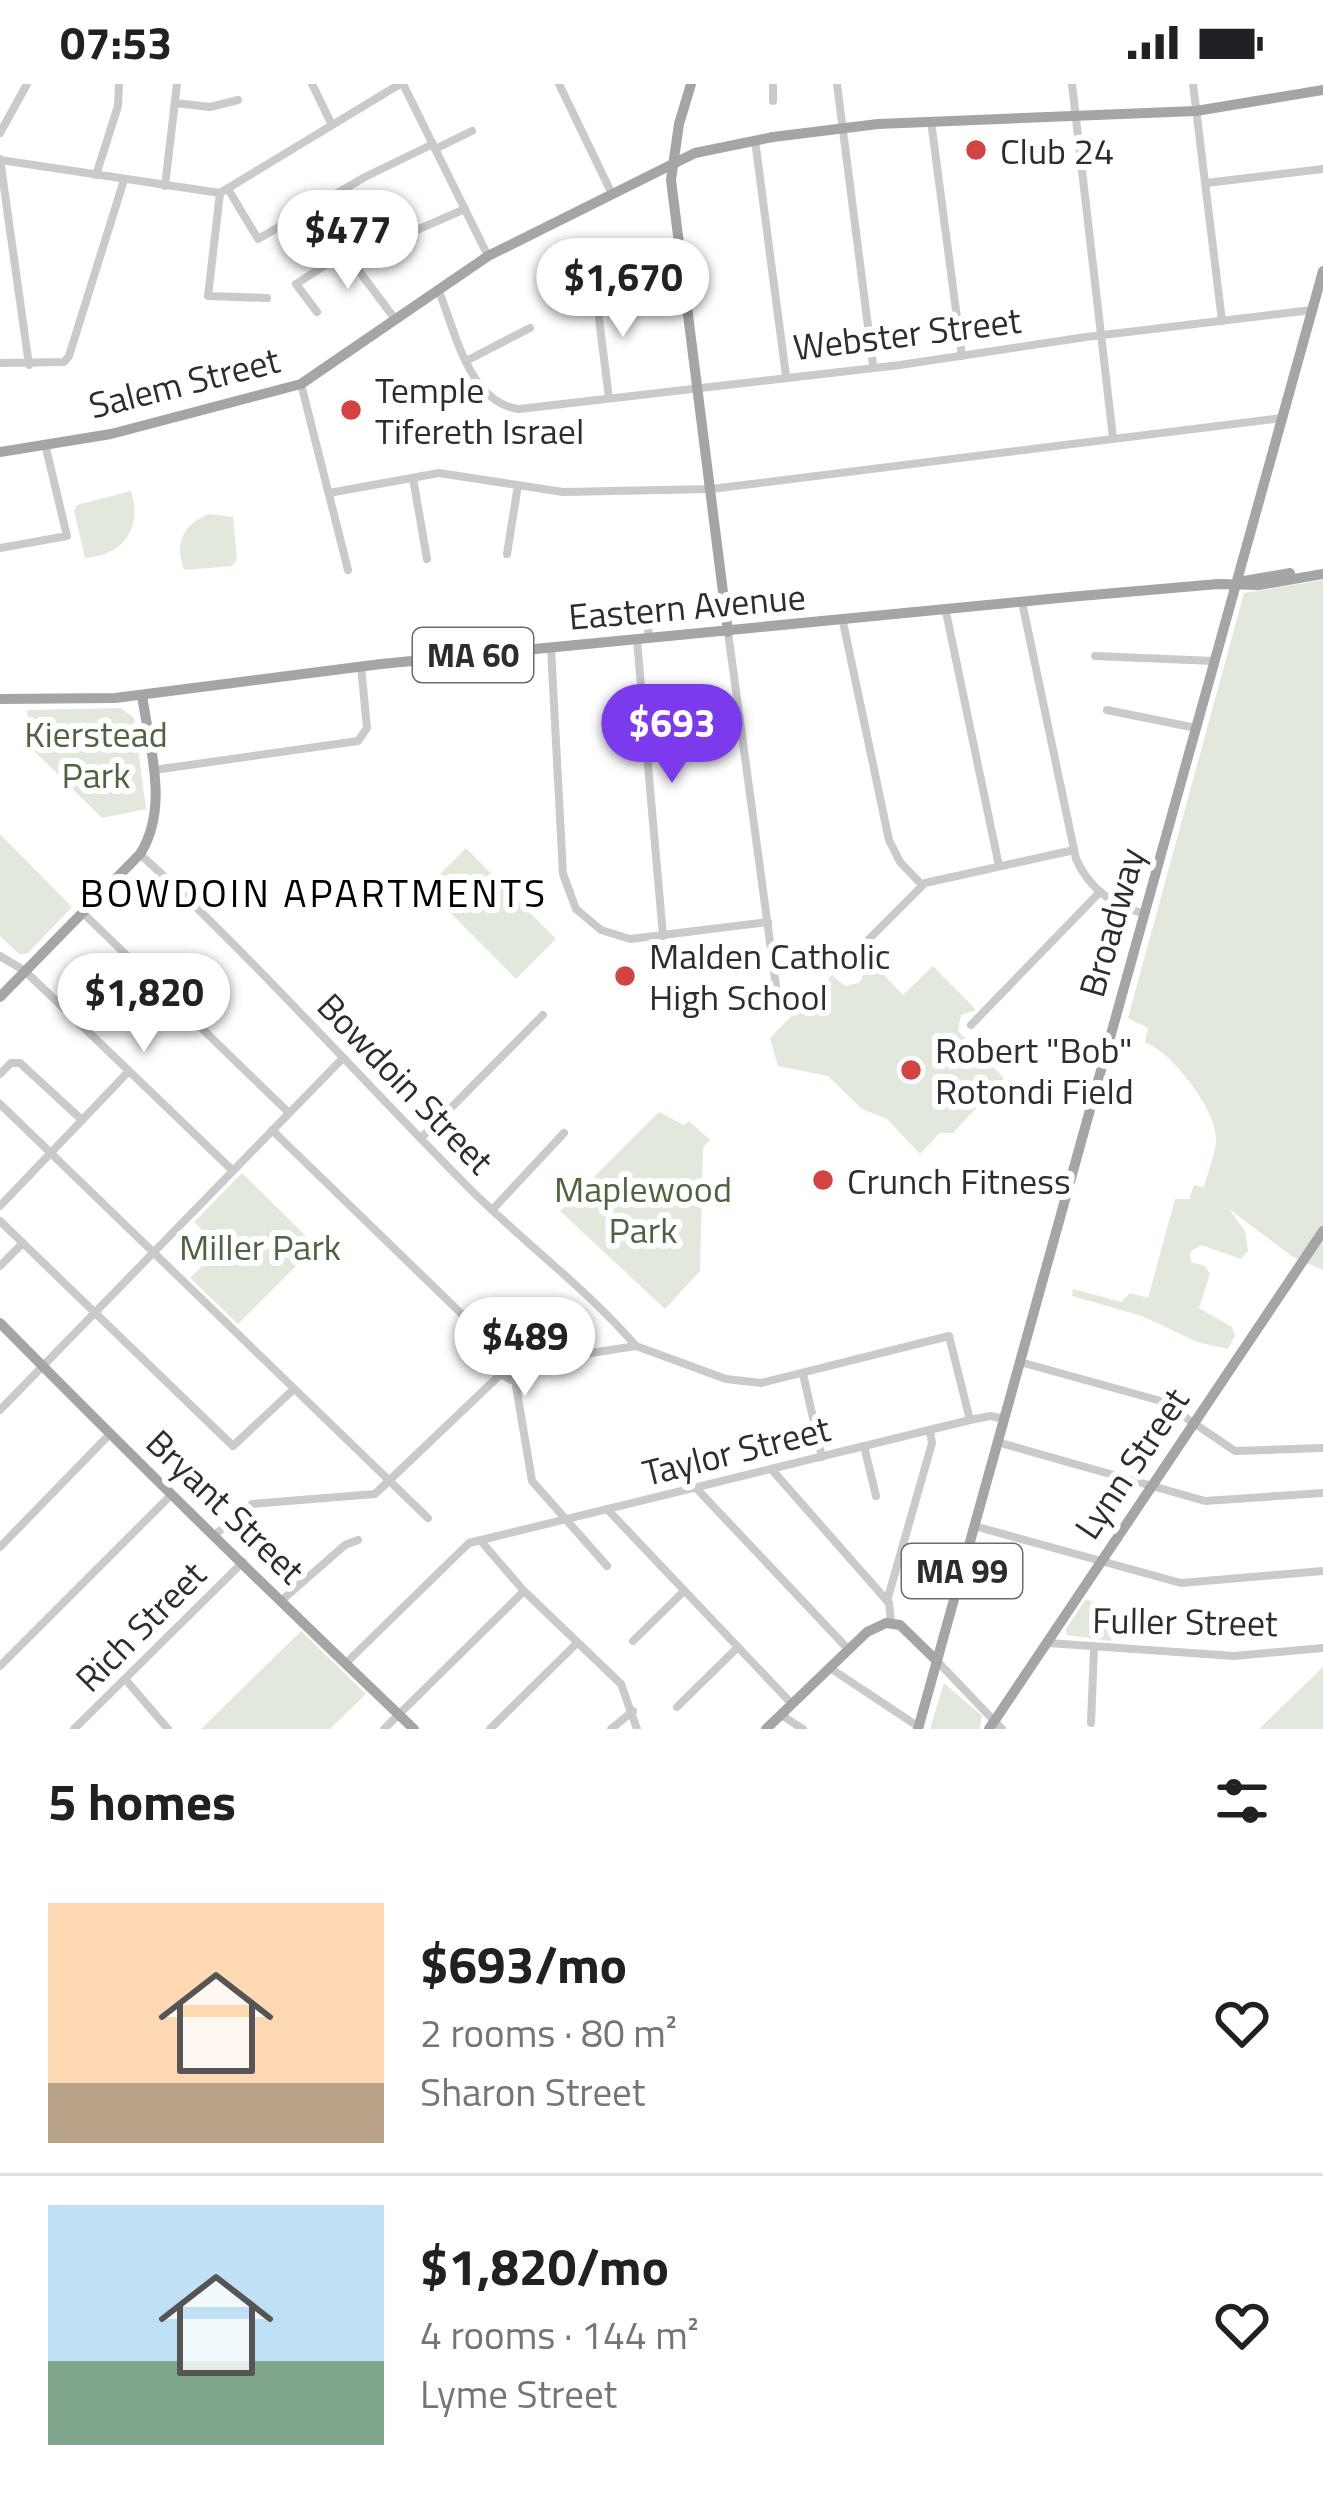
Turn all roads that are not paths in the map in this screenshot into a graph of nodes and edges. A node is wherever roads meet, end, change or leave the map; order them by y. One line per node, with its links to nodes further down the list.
1 (27, 84): 23 (street)
2 (119, 84): 29 (street)
3 (177, 84): 16 (street)
4 (312, 84): 20 (street)
5 (401, 84): 20 (street); 25 (street)
6 (559, 84): 34 (street)
7 (691, 84): 27 (main road)
8 (773, 84): 15 (street)
9 (838, 84): 21 (street)
10 (1072, 84): 18 (street)
11 (1193, 84): 17 (street)
12 (1295, 90): 13 (main road, Salem Street); 17 (main road, Salem Street)
13 (1323, 90)
14 (238, 100): 16 (street)
15 (773, 101)
16 (175, 103): 32 (street)
17 (1196, 111): 18 (main road, Salem Street); 31 (street)
18 (1073, 116): 19 (main road, Salem Street); 47 (street)
19 (932, 121): 21 (main road, Salem Street); 48 (street)
20 (332, 124): 33 (street)
21 (843, 128): 24 (main road, Salem Street); 52 (street)
22 (472, 131): 25 (street)
23 (0, 133)
24 (755, 140): 27 (main road, Salem Street); 53 (street)
25 (434, 147): 33 (street); 35 (street)
26 (0, 159): 29 (street); 51 (street)
27 (671, 163): 34 (main road, Salem Street); 55 (main road)
28 (1323, 169): 31 (street)
29 (96, 175): 30 (street)
30 (124, 179): 32 (street); 51 (street)
31 (1206, 183): 45 (street)
32 (165, 186): 33 (street)
33 (224, 191): 41 (street)
34 (610, 192): 36 (main road, Salem Street)
35 (465, 209): 36 (street); 37 (street)
36 (488, 256): 40 (main road, Salem Street)
37 (350, 259): 43 (street); 44 (street)
38 (1322, 275): 42 (main road, Broadway / MA 99)
39 (595, 287): 56 (street)
40 (438, 288): 44 (main road, Salem Street); 49 (street, Webster Street)
41 (267, 298)
42 (1312, 310): 45 (street, Webster Street); 57 (main road, Broadway / MA 99)
43 (317, 312)
44 (395, 319): 54 (main road, Salem Street)
45 (1222, 321): 47 (street, Webster Street)
46 (530, 328): 49 (street)
47 (1100, 335): 48 (street, Webster Street); 58 (street)
48 (962, 356): 52 (street, Webster Street)
49 (467, 360): 56 (street, Webster Street)
50 (0, 363): 51 (street)
51 (29, 365)
52 (873, 365): 53 (street, Webster Street)
53 (786, 376): 55 (street, Webster Street)
54 (301, 384): 59 (main road, Salem Street); 64 (street)
55 (698, 386): 56 (street, Webster Street); 63 (main road)
56 (609, 398)
57 (1282, 418): 58 (street); 70 (main road, Broadway / MA 99)
58 (1113, 438): 63 (street)
59 (45, 444): 60 (main road, Salem Street); 65 (street)
60 (0, 452)
61 (413, 478): 62 (street); 64 (street); 67 (street)
62 (518, 485): 63 (street); 66 (street)
63 (710, 489): 75 (main road)
64 (329, 493): 68 (street)
65 (0, 548)
66 (507, 554)
67 (427, 559)
68 (348, 571)
69 (1323, 572): 70 (main road, Eastern Avenue / MA 60)
70 (1236, 583): 71 (main road, Eastern Avenue / MA 60); 79 (main road, Broadway / MA 99)
71 (1022, 602): 73 (main road, Eastern Avenue / MA 60); 86 (street)
72 (646, 609): 76 (street)
73 (946, 612): 74 (main road, Eastern Avenue / MA 60); 88 (street)
74 (843, 622): 75 (main road, Eastern Avenue / MA 60); 89 (street)
75 (728, 632): 76 (main road, Eastern Avenue / MA 60); 93 (street)
76 (643, 640): 77 (main road, Eastern Avenue / MA 60); 94 (street)
77 (550, 648): 80 (main road, Eastern Avenue / MA 60); 94 (street)
78 (1095, 656): 79 (street)
79 (1214, 662): 84 (main road, Broadway / MA 99)
80 (361, 666): 81 (main road, Eastern Avenue / MA 60); 85 (street)
81 (142, 695): 82 (main road, Eastern Avenue / MA 60); 85 (main road)
82 (0, 699)
83 (1107, 710): 84 (street)
84 (1196, 728): 92 (main road, Broadway / MA 99)
85 (153, 771): 87 (main road)
86 (1074, 850): 88 (street); 90 (street)
87 (140, 854): 91 (main road); 102 (street, Bowdoin Street)
88 (999, 866): 89 (street)
89 (922, 885): 96 (street)
90 (1100, 892): 92 (street); 101 (street)
91 (82, 913): 97 (main road); 106 (street)
92 (1145, 914): 124 (main road, Broadway / MA 99)
93 (768, 922): 94 (street); 99 (street)
94 (663, 936)
95 (0, 956): 97 (street)
96 (848, 970)
97 (25, 971): 98 (main road); 103 (street)
98 (0, 997)
99 (778, 1001)
100 (543, 1015): 110 (street)
101 (970, 1025)
102 (344, 1058): 106 (street); 110 (street, Bowdoin Street)
103 (129, 1071): 107 (street); 112 (street)
104 (0, 1074): 107 (street)
105 (0, 1104): 111 (street)
106 (289, 1113): 108 (street)
107 (82, 1120): 111 (street)
108 (272, 1130): 112 (street); 123 (street)
109 (564, 1133): 114 (street)
110 (421, 1138): 114 (street, Bowdoin Street)
111 (51, 1152): 113 (street); 118 (street)
112 (232, 1170): 118 (street)
113 (0, 1206)
114 (493, 1210): 122 (street, Bowdoin Street)
115 (0, 1221): 117 (street)
116 (1323, 1231): 134 (main road, Lynn Street)
117 (23, 1243): 119 (street); 120 (street)
118 (154, 1251): 120 (street); 130 (street)
119 (0, 1266)
120 (96, 1313): 126 (street); 130 (street)
121 (0, 1323): 126 (main road, Bryant Street)
122 (636, 1346): 125 (street); 128 (street)
123 (503, 1354): 125 (street); 127 (street)
124 (1020, 1362): 132 (main road, Broadway / MA 99); 134 (street)
125 (527, 1363): 129 (street)
126 (43, 1366): 131 (street); 136 (main road, Bryant Street)
127 (501, 1374): 129 (street); 142 (street)
128 (802, 1374): 133 (street); 140 (street)
129 (515, 1380): 150 (street)
130 (294, 1389): 142 (street)
131 (0, 1410)
132 (1005, 1419): 133 (street, Taylor Street); 137 (main road, Broadway / MA 99)
133 (970, 1420): 135 (street, Taylor Street)
134 (1193, 1423): 139 (street); 143 (main road, Lynn Street)
135 (930, 1430): 138 (street, Taylor Street); 163 (street)
136 (108, 1436): 145 (main road, Bryant Street); 155 (street)
137 (998, 1442): 143 (street); 151 (main road, Broadway / MA 99)
138 (864, 1446): 140 (street, Taylor Street); 147 (street)
139 (1323, 1448)
140 (822, 1457): 141 (street, Taylor Street)
141 (773, 1471): 144 (street, Taylor Street); 163 (street)
142 (389, 1481): 149 (street); 152 (street)
143 (1151, 1486): 146 (street); 157 (main road, Lynn Street)
144 (696, 1488): 148 (street, Taylor Street); 169 (street)
145 (173, 1493): 152 (main road, Bryant Street); 174 (street)
146 (1323, 1493)
147 (876, 1496)
148 (607, 1509): 150 (street, Taylor Street); 161 (street)
149 (428, 1517)
150 (566, 1520): 154 (street, Taylor Street); 158 (street)
151 (974, 1526): 157 (street); 172 (main road, Broadway / MA 99)
152 (216, 1534): 156 (main road, Bryant Street)
153 (358, 1540): 162 (street)
154 (480, 1540): 160 (street); 173 (street)
155 (0, 1547)
156 (243, 1562): 162 (main road, Bryant Street); 176 (street, Rich Street)
157 (1101, 1562): 159 (street); 167 (main road, Lynn Street)
158 (607, 1566)
159 (1323, 1571)
160 (524, 1591): 166 (street); 180 (street)
161 (684, 1591): 165 (street); 168 (street)
162 (281, 1600): 173 (main road, Bryant Street)
163 (887, 1601): 164 (street)
164 (891, 1622): 169 (main road); 172 (main road)
165 (633, 1641)
166 (578, 1642): 179 (street); 189 (street)
167 (1046, 1643): 170 (street, Fuller Street); 183 (main road, Lynn Street)
168 (738, 1647): 177 (street); 178 (street)
169 (848, 1648): 175 (main road)
170 (1094, 1648): 171 (street, Fuller Street); 182 (street)
171 (1323, 1648)
172 (937, 1661): 183 (street); 184 (main road, Broadway / MA 99)
173 (346, 1663): 180 (main road, Bryant Street)
174 (0, 1666)
175 (829, 1668): 177 (main road); 184 (street)
176 (125, 1679): 185 (street, Rich Street); 186 (street)
177 (792, 1704): 181 (main road)
178 (677, 1707)
179 (633, 1711): 190 (street); 191 (street)
180 (399, 1714): 187 (street); 188 (main road, Bryant Street)
181 (781, 1714): 192 (main road); 193 (street)
182 (1091, 1723)
183 (996, 1726)
184 (919, 1728)
185 (74, 1729)
186 (168, 1729)
187 (384, 1729)
188 (414, 1729)
189 (490, 1729)
190 (611, 1729)
191 (638, 1729)
192 (766, 1729)
193 (803, 1729)

